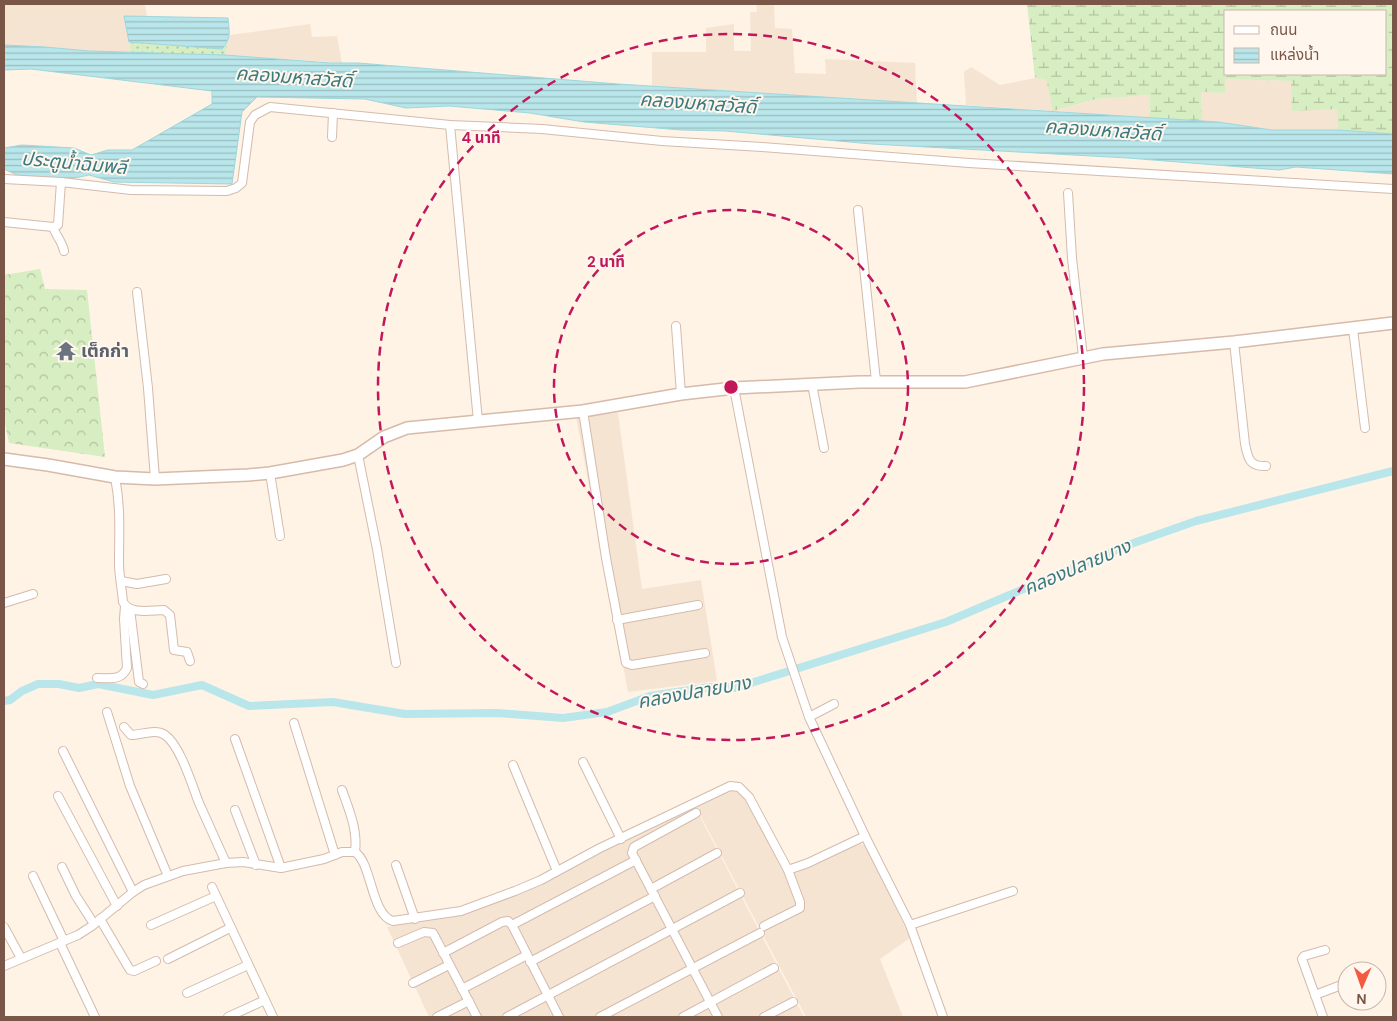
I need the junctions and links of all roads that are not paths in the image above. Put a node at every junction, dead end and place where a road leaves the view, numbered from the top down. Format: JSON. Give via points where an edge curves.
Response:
{"nodes":[{"id":1,"x":334,"y":113,"type":"junction"},
{"id":2,"x":450,"y":125,"type":"junction"},
{"id":3,"x":332,"y":137,"type":"dead end"},
{"id":4,"x":4,"y":179,"type":"edge"},
{"id":5,"x":61,"y":182,"type":"junction"},
{"id":6,"x":1393,"y":189,"type":"edge"},
{"id":7,"x":1068,"y":193,"type":"dead end"},
{"id":8,"x":858,"y":210,"type":"dead end"},
{"id":9,"x":4,"y":222,"type":"edge"},
{"id":10,"x":53,"y":227,"type":"junction"},
{"id":11,"x":64,"y":251,"type":"dead end"},
{"id":12,"x":137,"y":292,"type":"dead end"},
{"id":13,"x":1393,"y":323,"type":"edge"},
{"id":14,"x":676,"y":326,"type":"dead end"},
{"id":15,"x":1353,"y":329,"type":"junction"},
{"id":16,"x":1234,"y":342,"type":"junction"},
{"id":17,"x":1083,"y":357,"type":"junction"},
{"id":18,"x":876,"y":381,"type":"junction"},
{"id":19,"x":812,"y":384,"type":"junction"},
{"id":20,"x":734,"y":388,"type":"junction"},
{"id":21,"x":681,"y":394,"type":"junction"},
{"id":22,"x":583,"y":411,"type":"junction"},
{"id":23,"x":478,"y":420,"type":"junction"},
{"id":24,"x":1365,"y":428,"type":"dead end"},
{"id":25,"x":824,"y":448,"type":"dead end"},
{"id":26,"x":358,"y":455,"type":"junction"},
{"id":27,"x":4,"y":459,"type":"edge"},
{"id":28,"x":1266,"y":466,"type":"dead end"},
{"id":29,"x":270,"y":473,"type":"junction"},
{"id":30,"x":115,"y":477,"type":"junction"},
{"id":31,"x":155,"y":479,"type":"junction"},
{"id":32,"x":280,"y":536,"type":"dead end"},
{"id":33,"x":166,"y":579,"type":"dead end"},
{"id":34,"x":121,"y":581,"type":"junction"},
{"id":35,"x":33,"y":594,"type":"dead end"},
{"id":36,"x":4,"y":603,"type":"edge"},
{"id":37,"x":698,"y":605,"type":"dead end"},
{"id":38,"x":128,"y":607,"type":"junction"},
{"id":39,"x":617,"y":620,"type":"junction"},
{"id":40,"x":705,"y":653,"type":"dead end"},
{"id":41,"x":190,"y":661,"type":"dead end"},
{"id":42,"x":396,"y":663,"type":"dead end"},
{"id":43,"x":97,"y":678,"type":"dead end"},
{"id":44,"x":143,"y":684,"type":"dead end"},
{"id":45,"x":834,"y":704,"type":"dead end"},
{"id":46,"x":106,"y":712,"type":"dead end"},
{"id":47,"x":809,"y":717,"type":"junction"},
{"id":48,"x":294,"y":723,"type":"dead end"},
{"id":49,"x":124,"y":727,"type":"dead end"},
{"id":50,"x":235,"y":739,"type":"dead end"},
{"id":51,"x":63,"y":751,"type":"dead end"},
{"id":52,"x":583,"y":762,"type":"dead end"},
{"id":53,"x":513,"y":765,"type":"dead end"},
{"id":54,"x":342,"y":790,"type":"dead end"},
{"id":55,"x":58,"y":796,"type":"dead end"},
{"id":56,"x":235,"y":810,"type":"dead end"},
{"id":57,"x":696,"y":813,"type":"dead end"},
{"id":58,"x":865,"y":836,"type":"junction"},
{"id":59,"x":621,"y":839,"type":"junction"},
{"id":60,"x":355,"y":852,"type":"junction"},
{"id":61,"x":717,"y":853,"type":"dead end"},
{"id":62,"x":335,"y":855,"type":"junction"},
{"id":63,"x":636,"y":860,"type":"junction"},
{"id":64,"x":226,"y":863,"type":"junction"},
{"id":65,"x":256,"y":865,"type":"junction"},
{"id":66,"x":396,"y":865,"type":"dead end"},
{"id":67,"x":62,"y":867,"type":"dead end"},
{"id":68,"x":281,"y":868,"type":"junction"},
{"id":69,"x":788,"y":870,"type":"junction"},
{"id":70,"x":557,"y":871,"type":"junction"},
{"id":71,"x":33,"y":876,"type":"dead end"},
{"id":72,"x":168,"y":876,"type":"junction"},
{"id":73,"x":212,"y":887,"type":"dead end"},
{"id":74,"x":1013,"y":891,"type":"dead end"},
{"id":75,"x":133,"y":892,"type":"junction"},
{"id":76,"x":653,"y":892,"type":"junction"},
{"id":77,"x":740,"y":893,"type":"dead end"},
{"id":78,"x":216,"y":896,"type":"junction"},
{"id":79,"x":117,"y":906,"type":"junction"},
{"id":80,"x":414,"y":919,"type":"junction"},
{"id":81,"x":97,"y":922,"type":"junction"},
{"id":82,"x":151,"y":924,"type":"dead end"},
{"id":83,"x":512,"y":925,"type":"junction"},
{"id":84,"x":910,"y":925,"type":"junction"},
{"id":85,"x":4,"y":927,"type":"edge"},
{"id":86,"x":230,"y":928,"type":"junction"},
{"id":87,"x":672,"y":929,"type":"junction"},
{"id":88,"x":62,"y":942,"type":"junction"},
{"id":89,"x":398,"y":943,"type":"dead end"},
{"id":90,"x":1325,"y":950,"type":"dead end"},
{"id":91,"x":443,"y":952,"type":"junction"},
{"id":92,"x":21,"y":958,"type":"junction"},
{"id":93,"x":168,"y":959,"type":"dead end"},
{"id":94,"x":528,"y":959,"type":"junction"},
{"id":95,"x":156,"y":962,"type":"dead end"},
{"id":96,"x":248,"y":965,"type":"junction"},
{"id":97,"x":450,"y":965,"type":"junction"},
{"id":98,"x":4,"y":966,"type":"edge"},
{"id":99,"x":774,"y":968,"type":"dead end"},
{"id":100,"x":693,"y":969,"type":"junction"},
{"id":101,"x":413,"y":983,"type":"dead end"},
{"id":102,"x":1337,"y":987,"type":"edge"},
{"id":103,"x":462,"y":989,"type":"junction"},
{"id":104,"x":187,"y":993,"type":"dead end"},
{"id":105,"x":1315,"y":995,"type":"junction"},
{"id":106,"x":548,"y":996,"type":"junction"},
{"id":107,"x":265,"y":1000,"type":"junction"},
{"id":108,"x":469,"y":1002,"type":"junction"},
{"id":109,"x":711,"y":1002,"type":"junction"},
{"id":110,"x":793,"y":1002,"type":"dead end"},
{"id":111,"x":95,"y":1017,"type":"edge"},
{"id":112,"x":228,"y":1017,"type":"edge"},
{"id":113,"x":273,"y":1017,"type":"edge"},
{"id":114,"x":437,"y":1017,"type":"edge"},
{"id":115,"x":477,"y":1017,"type":"edge"},
{"id":116,"x":507,"y":1017,"type":"edge"},
{"id":117,"x":559,"y":1017,"type":"edge"},
{"id":118,"x":600,"y":1017,"type":"edge"},
{"id":119,"x":683,"y":1017,"type":"edge"},
{"id":120,"x":718,"y":1017,"type":"edge"},
{"id":121,"x":764,"y":1017,"type":"edge"},
{"id":122,"x":943,"y":1017,"type":"edge"},
{"id":123,"x":1323,"y":1017,"type":"edge"}],
"edges":[{"from":1,"to":2,"type":"street"},
{"from":1,"to":3,"type":"street"},
{"from":1,"to":5,"type":"street","via":[[270,107],[256,115],[250,122],[242,183],[227,191],[131,190]]},
{"from":2,"to":6,"type":"street","via":[[970,163]]},
{"from":2,"to":23,"type":"street"},
{"from":4,"to":5,"type":"street"},
{"from":5,"to":10,"type":"street","via":[[59,222]]},
{"from":7,"to":17,"type":"street"},
{"from":8,"to":18,"type":"street"},
{"from":9,"to":10,"type":"street"},
{"from":10,"to":11,"type":"street"},
{"from":12,"to":31,"type":"street"},
{"from":13,"to":15,"type":"street"},
{"from":14,"to":21,"type":"street"},
{"from":15,"to":16,"type":"street"},
{"from":15,"to":24,"type":"street"},
{"from":16,"to":17,"type":"street"},
{"from":16,"to":28,"type":"street","via":[[1247,454],[1256,466]]},
{"from":17,"to":18,"type":"street","via":[[965,382]]},
{"from":18,"to":19,"type":"street"},
{"from":19,"to":20,"type":"street"},
{"from":19,"to":25,"type":"street"},
{"from":20,"to":21,"type":"street"},
{"from":20,"to":47,"type":"street","via":[[782,637]]},
{"from":21,"to":22,"type":"street"},
{"from":22,"to":23,"type":"street"},
{"from":22,"to":39,"type":"street"},
{"from":23,"to":26,"type":"street","via":[[407,428],[384,437]]},
{"from":26,"to":29,"type":"street"},
{"from":26,"to":42,"type":"street"},
{"from":27,"to":30,"type":"street"},
{"from":29,"to":31,"type":"street"},
{"from":29,"to":32,"type":"street"},
{"from":30,"to":31,"type":"street"},
{"from":30,"to":34,"type":"street","via":[[119,502]]},
{"from":33,"to":34,"type":"street","via":[[137,584]]},
{"from":34,"to":38,"type":"street","via":[[123,602]]},
{"from":35,"to":36,"type":"street"},
{"from":37,"to":39,"type":"street"},
{"from":38,"to":41,"type":"street","via":[[168,612],[174,650],[187,652]]},
{"from":38,"to":43,"type":"street","via":[[124,619],[125,673],[117,678]]},
{"from":38,"to":44,"type":"street","via":[[139,682]]},
{"from":39,"to":40,"type":"street","via":[[628,665]]},
{"from":45,"to":47,"type":"street"},
{"from":46,"to":72,"type":"street","via":[[130,786]]},
{"from":47,"to":58,"type":"street"},
{"from":48,"to":62,"type":"street"},
{"from":49,"to":64,"type":"street","via":[[131,735],[159,732],[168,738],[187,770]]},
{"from":50,"to":68,"type":"street"},
{"from":51,"to":75,"type":"street"},
{"from":52,"to":59,"type":"street"},
{"from":53,"to":70,"type":"street"},
{"from":54,"to":60,"type":"street","via":[[354,828]]},
{"from":55,"to":79,"type":"street"},
{"from":56,"to":65,"type":"street"},
{"from":57,"to":63,"type":"street","via":[[634,847],[632,853]]},
{"from":58,"to":69,"type":"street"},
{"from":58,"to":84,"type":"street"},
{"from":59,"to":69,"type":"street","via":[[734,786],[749,797]]},
{"from":59,"to":70,"type":"street"},
{"from":60,"to":62,"type":"street"},
{"from":60,"to":80,"type":"street","via":[[362,859],[381,912],[387,919]]},
{"from":61,"to":76,"type":"street"},
{"from":62,"to":68,"type":"street"},
{"from":63,"to":76,"type":"street"},
{"from":63,"to":83,"type":"street"},
{"from":64,"to":65,"type":"street"},
{"from":64,"to":72,"type":"street"},
{"from":65,"to":68,"type":"street"},
{"from":66,"to":80,"type":"street"},
{"from":67,"to":81,"type":"street","via":[[76,896]]},
{"from":69,"to":100,"type":"street","via":[[800,908]]},
{"from":70,"to":80,"type":"street","via":[[486,902]]},
{"from":71,"to":88,"type":"street"},
{"from":72,"to":75,"type":"street"},
{"from":73,"to":78,"type":"street"},
{"from":74,"to":84,"type":"street"},
{"from":75,"to":79,"type":"street"},
{"from":76,"to":87,"type":"street"},
{"from":76,"to":94,"type":"street"},
{"from":77,"to":87,"type":"street"},
{"from":78,"to":82,"type":"street"},
{"from":78,"to":86,"type":"street"},
{"from":79,"to":81,"type":"street"},
{"from":81,"to":88,"type":"street"},
{"from":81,"to":95,"type":"street","via":[[130,970]]},
{"from":83,"to":91,"type":"street","via":[[502,922]]},
{"from":83,"to":94,"type":"street"},
{"from":84,"to":122,"type":"street"},
{"from":85,"to":92,"type":"street"},
{"from":86,"to":93,"type":"street"},
{"from":86,"to":96,"type":"street"},
{"from":87,"to":100,"type":"street"},
{"from":87,"to":106,"type":"street"},
{"from":88,"to":92,"type":"street"},
{"from":88,"to":111,"type":"street"},
{"from":89,"to":91,"type":"street","via":[[429,931]]},
{"from":90,"to":105,"type":"street","via":[[1302,959]]},
{"from":91,"to":97,"type":"street"},
{"from":92,"to":98,"type":"street"},
{"from":94,"to":103,"type":"street"},
{"from":94,"to":106,"type":"street"},
{"from":96,"to":104,"type":"street"},
{"from":96,"to":107,"type":"street"},
{"from":97,"to":101,"type":"street"},
{"from":97,"to":103,"type":"street"},
{"from":99,"to":109,"type":"street"},
{"from":100,"to":109,"type":"street"},
{"from":100,"to":118,"type":"street"},
{"from":102,"to":105,"type":"street"},
{"from":103,"to":108,"type":"street"},
{"from":105,"to":123,"type":"street"},
{"from":106,"to":116,"type":"street"},
{"from":106,"to":117,"type":"street"},
{"from":107,"to":112,"type":"street"},
{"from":107,"to":113,"type":"street"},
{"from":108,"to":114,"type":"street"},
{"from":108,"to":115,"type":"street"},
{"from":109,"to":119,"type":"street"},
{"from":109,"to":120,"type":"street"},
{"from":110,"to":121,"type":"street"}]}
